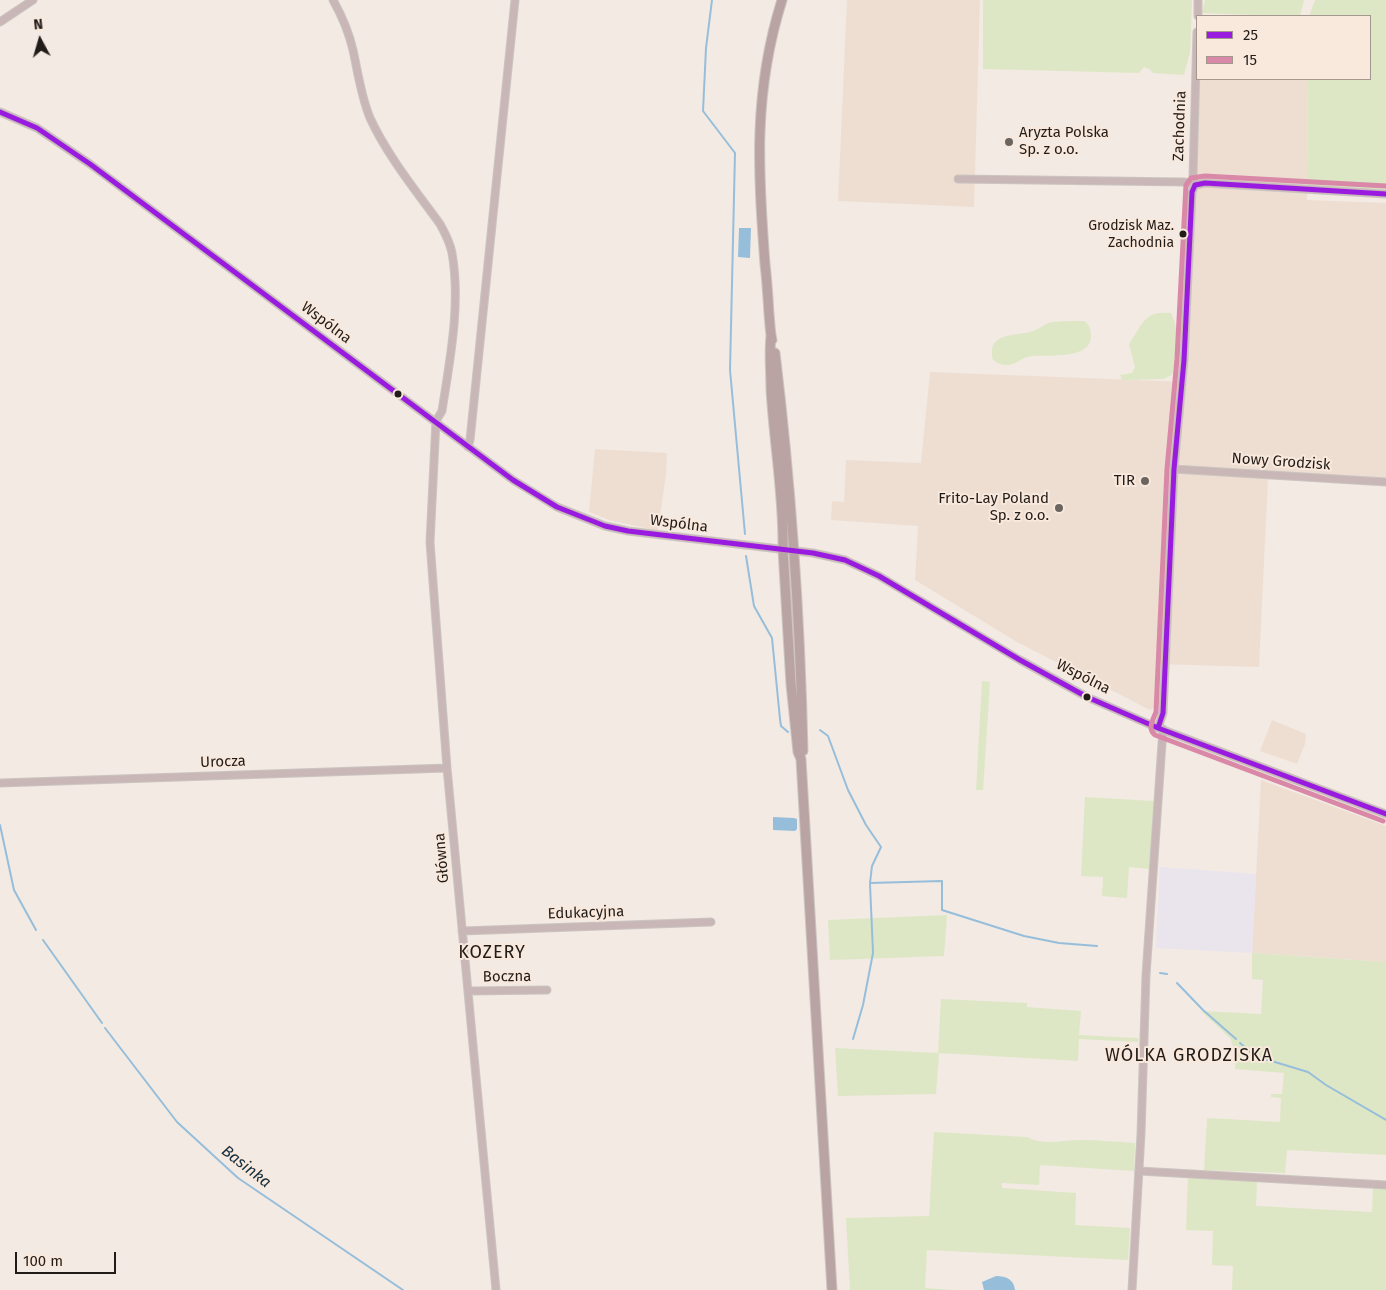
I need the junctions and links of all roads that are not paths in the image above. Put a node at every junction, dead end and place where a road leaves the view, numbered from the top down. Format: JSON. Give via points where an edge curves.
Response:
{"nodes":[{"id":1,"x":33,"y":0,"type":"edge"},
{"id":2,"x":333,"y":0,"type":"edge"},
{"id":3,"x":515,"y":0,"type":"edge"},
{"id":4,"x":782,"y":0,"type":"edge"},
{"id":5,"x":1198,"y":0,"type":"edge"},
{"id":6,"x":1198,"y":15,"type":"edge"},
{"id":7,"x":0,"y":22,"type":"edge"},
{"id":8,"x":1196,"y":68,"type":"edge"},
{"id":9,"x":0,"y":112,"type":"edge"},
{"id":10,"x":958,"y":179,"type":"dead end"},
{"id":11,"x":1195,"y":185,"type":"junction"},
{"id":12,"x":1386,"y":194,"type":"edge"},
{"id":13,"x":771,"y":336,"type":"junction"},
{"id":14,"x":436,"y":423,"type":"junction"},
{"id":15,"x":468,"y":447,"type":"junction"},
{"id":16,"x":1174,"y":469,"type":"junction"},
{"id":17,"x":1386,"y":482,"type":"edge"},
{"id":18,"x":783,"y":550,"type":"junction"},
{"id":19,"x":793,"y":551,"type":"junction"},
{"id":20,"x":1160,"y":729,"type":"junction"},
{"id":21,"x":801,"y":759,"type":"junction"},
{"id":22,"x":447,"y":768,"type":"junction"},
{"id":23,"x":0,"y":783,"type":"edge"},
{"id":24,"x":1386,"y":814,"type":"edge"},
{"id":25,"x":711,"y":922,"type":"dead end"},
{"id":26,"x":462,"y":931,"type":"junction"},
{"id":27,"x":547,"y":990,"type":"dead end"},
{"id":28,"x":468,"y":991,"type":"junction"},
{"id":29,"x":1139,"y":1172,"type":"junction"},
{"id":30,"x":1386,"y":1185,"type":"edge"},
{"id":31,"x":496,"y":1290,"type":"edge"},
{"id":32,"x":832,"y":1290,"type":"edge"},
{"id":33,"x":1132,"y":1290,"type":"edge"}],
"edges":[{"from":1,"to":7,"type":"street"},
{"from":2,"to":14,"type":"street","name":"Główna","via":[[343,18],[370,117],[384,144],[440,224],[452,252],[456,290],[454,325],[442,411]]},
{"from":3,"to":15,"type":"street"},
{"from":4,"to":13,"type":"main road","via":[[766,64],[759,140]]},
{"from":5,"to":6,"type":"street"},
{"from":8,"to":11,"type":"street","name":"Zachodnia"},
{"from":9,"to":14,"type":"street","name":"Wspólna","via":[[36,128],[90,164]]},
{"from":10,"to":11,"type":"street","via":[[1185,182]]},
{"from":11,"to":12,"type":"street"},
{"from":11,"to":16,"type":"street","name":"Zachodnia"},
{"from":13,"to":18,"type":"main road","via":[[772,414],[784,530]]},
{"from":13,"to":19,"type":"main road","via":[[783,418]]},
{"from":14,"to":15,"type":"street","name":"Wspólna"},
{"from":14,"to":22,"type":"street","name":"Główna","via":[[430,542]]},
{"from":15,"to":18,"type":"street","name":"Wspólna","via":[[534,494],[605,526],[650,535]]},
{"from":16,"to":17,"type":"street","name":"Nowy Grodzisk"},
{"from":16,"to":20,"type":"street","name":"Zachodnia"},
{"from":18,"to":19,"type":"street","name":"Wspólna"},
{"from":18,"to":21,"type":"main road","via":[[791,684]]},
{"from":19,"to":20,"type":"street","name":"Wspólna","via":[[835,557],[857,565],[1087,697]]},
{"from":19,"to":21,"type":"main road","via":[[802,684],[804,752]]},
{"from":20,"to":24,"type":"street","name":"Wspólna"},
{"from":20,"to":29,"type":"street","name":"Zachodnia"},
{"from":21,"to":32,"type":"main road"},
{"from":22,"to":23,"type":"street","name":"Urocza"},
{"from":22,"to":26,"type":"street","name":"Główna"},
{"from":25,"to":26,"type":"street","name":"Edukacyjna"},
{"from":26,"to":28,"type":"street","name":"Główna"},
{"from":27,"to":28,"type":"street","name":"Boczna"},
{"from":28,"to":31,"type":"street","name":"Główna"},
{"from":29,"to":30,"type":"street"},
{"from":29,"to":33,"type":"street","name":"Zachodnia"}]}
